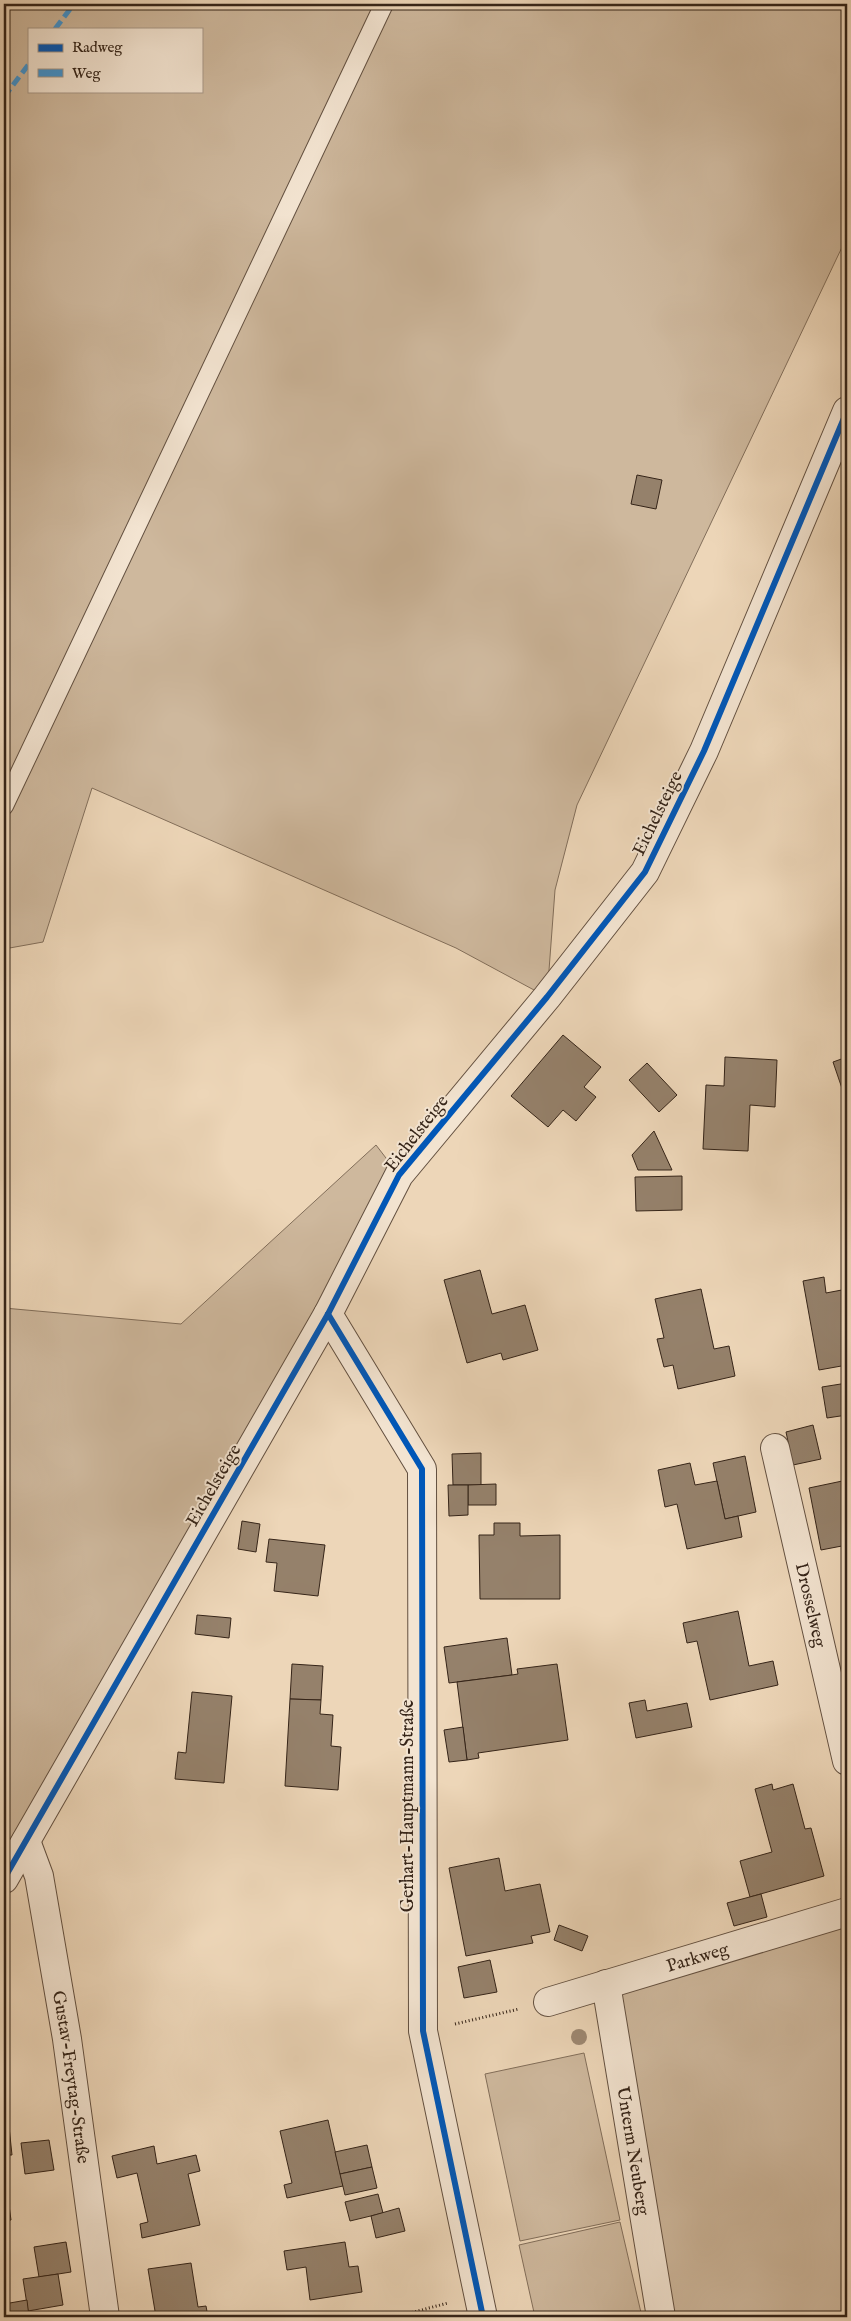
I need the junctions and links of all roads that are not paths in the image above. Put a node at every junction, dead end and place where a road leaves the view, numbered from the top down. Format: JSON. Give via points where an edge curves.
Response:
{"nodes":[{"id":1,"x":384,"y":4,"type":"edge"},
{"id":2,"x":847,"y":410,"type":"edge"},
{"id":3,"x":4,"y":806,"type":"edge"},
{"id":4,"x":328,"y":1314,"type":"junction"},
{"id":5,"x":775,"y":1448,"type":"dead end"},
{"id":6,"x":847,"y":1761,"type":"edge"},
{"id":7,"x":26,"y":1841,"type":"junction"},
{"id":8,"x":4,"y":1879,"type":"edge"},
{"id":9,"x":847,"y":1912,"type":"edge"},
{"id":10,"x":606,"y":1984,"type":"junction"},
{"id":11,"x":548,"y":2002,"type":"road end"},
{"id":12,"x":480,"y":2306,"type":"edge"},
{"id":13,"x":105,"y":2317,"type":"edge"},
{"id":14,"x":662,"y":2317,"type":"edge"}],
"edges":[{"from":1,"to":3,"type":"lane"},
{"from":2,"to":4,"type":"street","name":"Eichelsteige","via":[[704,751],[645,872],[547,997],[399,1175]]},
{"from":4,"to":7,"type":"street","name":"Eichelsteige"},
{"from":4,"to":12,"type":"street","name":"Gerhart-Hauptmann-Straße","via":[[422,1469],[423,2031]]},
{"from":5,"to":6,"type":"street","name":"Drosselweg"},
{"from":7,"to":8,"type":"street","name":"Eichelsteige"},
{"from":7,"to":13,"type":"street","name":"Gustav-Freytag-Straße","via":[[43,1895],[67,2040]]},
{"from":9,"to":10,"type":"street","name":"Parkweg"},
{"from":10,"to":11,"type":"street","name":"Parkweg"},
{"from":10,"to":14,"type":"street","name":"Unterm Neuberg"}]}
